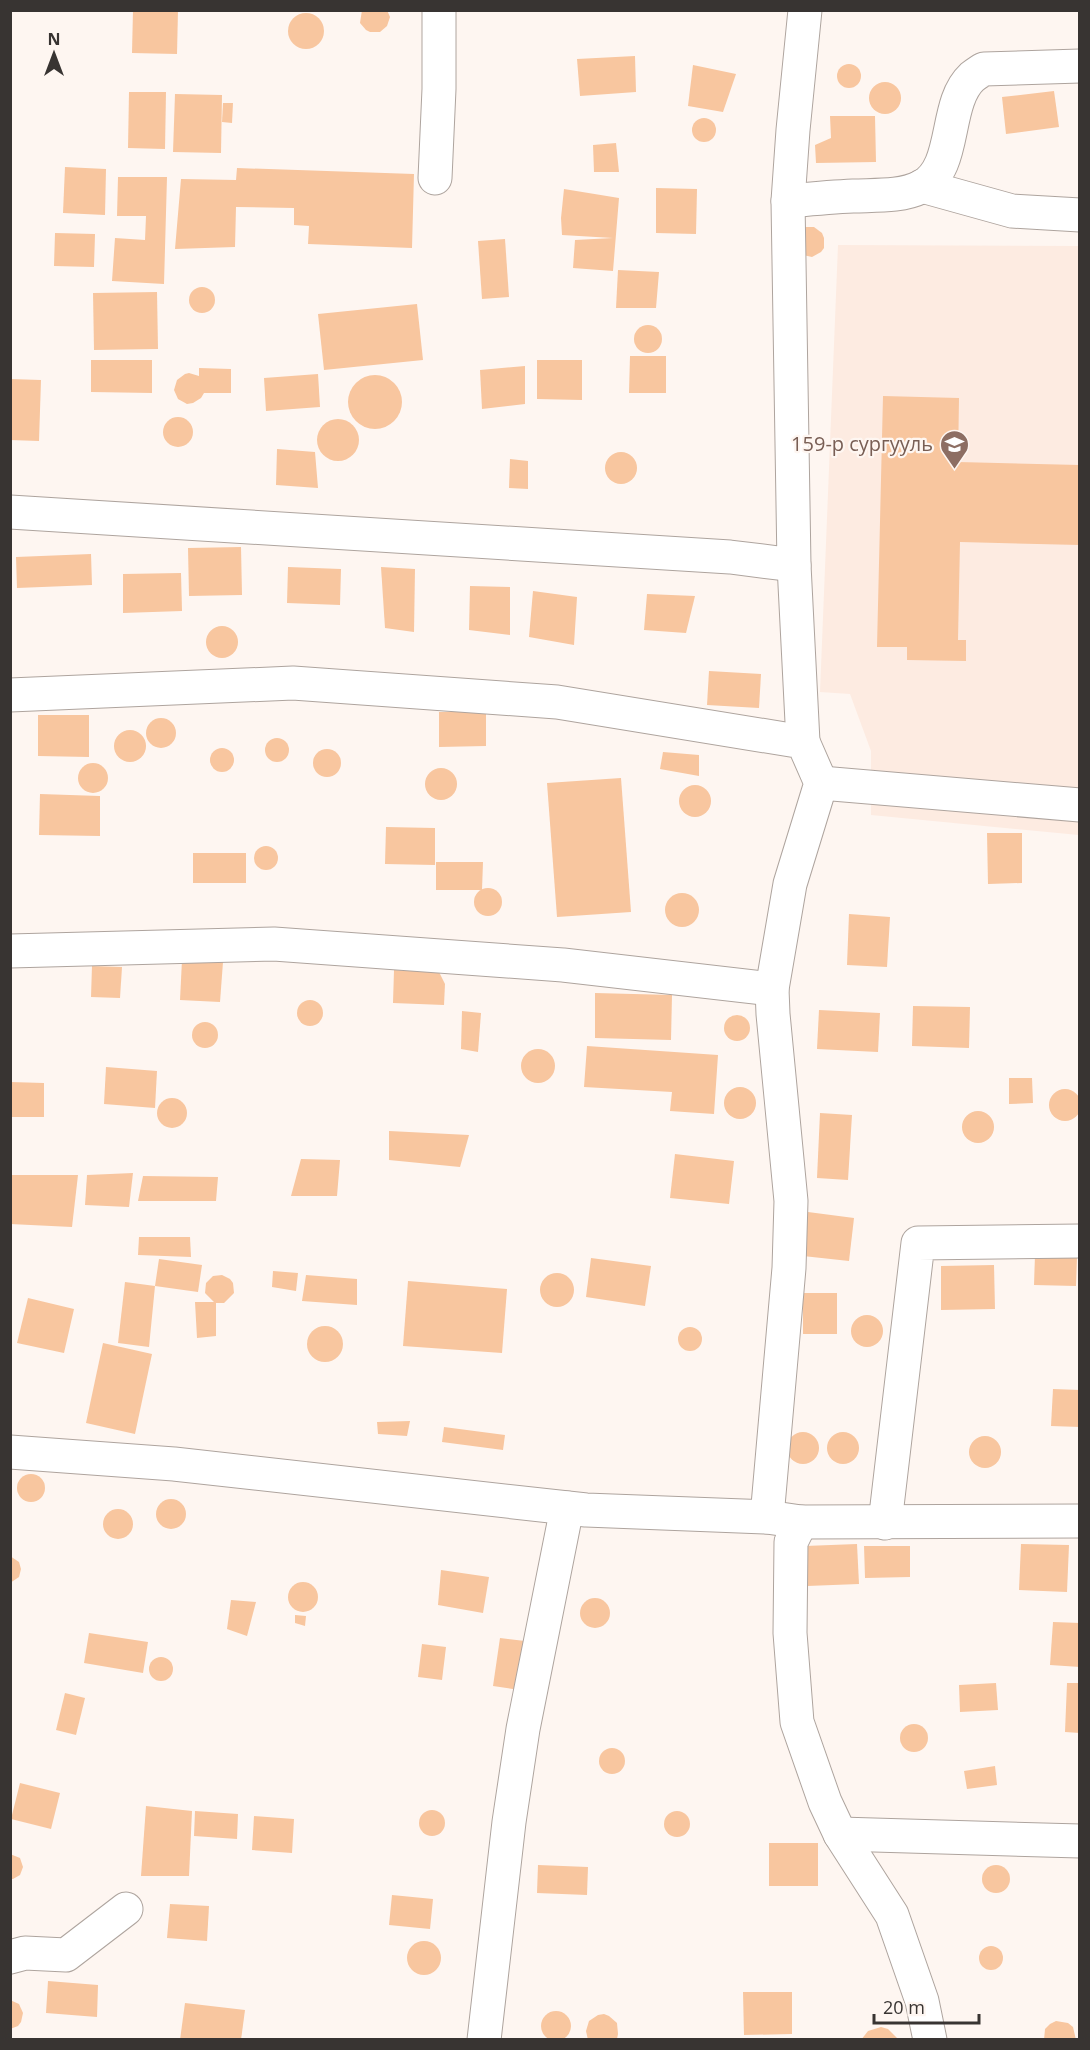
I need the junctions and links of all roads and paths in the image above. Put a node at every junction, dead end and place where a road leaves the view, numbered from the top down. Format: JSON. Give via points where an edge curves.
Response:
{"nodes":[{"id":1,"x":439,"y":10,"type":"edge"},
{"id":2,"x":805,"y":10,"type":"edge"},
{"id":3,"x":1080,"y":66,"type":"edge"},
{"id":4,"x":435,"y":178,"type":"dead end"},
{"id":5,"x":922,"y":186,"type":"junction"},
{"id":6,"x":788,"y":201,"type":"junction"},
{"id":7,"x":1080,"y":215,"type":"edge"},
{"id":8,"x":10,"y":512,"type":"edge"},
{"id":9,"x":794,"y":565,"type":"junction"},
{"id":10,"x":10,"y":695,"type":"edge"},
{"id":11,"x":803,"y":742,"type":"junction"},
{"id":12,"x":820,"y":783,"type":"junction"},
{"id":13,"x":1080,"y":806,"type":"edge"},
{"id":14,"x":10,"y":951,"type":"edge"},
{"id":15,"x":772,"y":989,"type":"junction"},
{"id":16,"x":1080,"y":1241,"type":"edge"},
{"id":17,"x":10,"y":1452,"type":"edge"},
{"id":18,"x":567,"y":1508,"type":"junction"},
{"id":19,"x":767,"y":1517,"type":"junction"},
{"id":20,"x":1080,"y":1521,"type":"edge"},
{"id":21,"x":801,"y":1522,"type":"junction"},
{"id":22,"x":885,"y":1523,"type":"junction"},
{"id":23,"x":840,"y":1834,"type":"junction"},
{"id":24,"x":1080,"y":1841,"type":"edge"},
{"id":25,"x":126,"y":1909,"type":"dead end"},
{"id":26,"x":10,"y":1957,"type":"edge"},
{"id":27,"x":484,"y":2040,"type":"edge"},
{"id":28,"x":930,"y":2040,"type":"edge"}],
"edges":[{"from":1,"to":4,"type":"street"},
{"from":2,"to":6,"type":"street"},
{"from":3,"to":5,"type":"street","via":[[984,69],[972,77],[961,95],[943,161]]},
{"from":5,"to":6,"type":"street","via":[[890,194]]},
{"from":5,"to":7,"type":"street","via":[[1012,211]]},
{"from":6,"to":9,"type":"street"},
{"from":8,"to":9,"type":"street"},
{"from":9,"to":11,"type":"street"},
{"from":10,"to":11,"type":"street","via":[[293,683],[557,702]]},
{"from":11,"to":12,"type":"street"},
{"from":12,"to":13,"type":"street"},
{"from":12,"to":15,"type":"street","via":[[790,884]]},
{"from":14,"to":15,"type":"street","via":[[274,944],[563,965]]},
{"from":15,"to":19,"type":"street","via":[[791,1201],[789,1268]]},
{"from":16,"to":22,"type":"street","via":[[918,1243]]},
{"from":17,"to":18,"type":"street","via":[[174,1464]]},
{"from":18,"to":19,"type":"street"},
{"from":18,"to":27,"type":"street","via":[[524,1723]]},
{"from":19,"to":21,"type":"street"},
{"from":20,"to":22,"type":"street"},
{"from":21,"to":22,"type":"street"},
{"from":21,"to":23,"type":"street","via":[[791,1542],[790,1633],[798,1722]]},
{"from":23,"to":24,"type":"street"},
{"from":23,"to":28,"type":"street","via":[[892,1915],[922,2001]]},
{"from":25,"to":26,"type":"street","via":[[66,1955],[25,1953]]}]}
